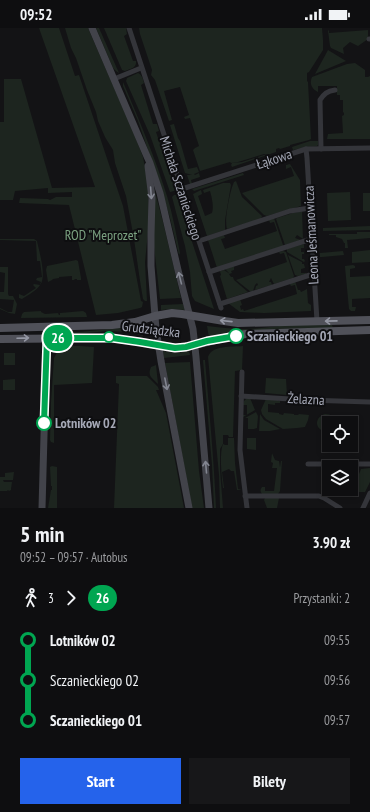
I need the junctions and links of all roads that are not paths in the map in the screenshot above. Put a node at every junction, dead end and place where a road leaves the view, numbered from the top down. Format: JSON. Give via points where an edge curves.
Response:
{"nodes":[{"id":1,"x":92,"y":28,"type":"edge"},
{"id":2,"x":129,"y":28,"type":"edge"},
{"id":3,"x":141,"y":68,"type":"junction"},
{"id":4,"x":114,"y":79,"type":"junction"},
{"id":5,"x":335,"y":90,"type":"dead end"},
{"id":6,"x":370,"y":148,"type":"edge"},
{"id":7,"x":306,"y":149,"type":"junction"},
{"id":8,"x":321,"y":149,"type":"junction"},
{"id":9,"x":146,"y":154,"type":"junction"},
{"id":10,"x":182,"y":189,"type":"junction"},
{"id":11,"x":310,"y":208,"type":"junction"},
{"id":12,"x":312,"y":239,"type":"junction"},
{"id":13,"x":199,"y":241,"type":"junction"},
{"id":14,"x":209,"y":272,"type":"junction"},
{"id":15,"x":313,"y":274,"type":"junction"},
{"id":16,"x":155,"y":316,"type":"junction"},
{"id":17,"x":190,"y":316,"type":"junction"},
{"id":18,"x":370,"y":320,"type":"edge"},
{"id":19,"x":317,"y":321,"type":"junction"},
{"id":20,"x":47,"y":327,"type":"junction"},
{"id":21,"x":0,"y":328,"type":"edge"},
{"id":22,"x":370,"y":330,"type":"edge"},
{"id":23,"x":47,"y":338,"type":"junction"},
{"id":24,"x":0,"y":339,"type":"edge"},
{"id":25,"x":195,"y":345,"type":"junction"},
{"id":26,"x":158,"y":346,"type":"junction"},
{"id":27,"x":242,"y":372,"type":"dead end"},
{"id":28,"x":241,"y":396,"type":"junction"},
{"id":29,"x":370,"y":402,"type":"edge"},
{"id":30,"x":308,"y":464,"type":"dead end"},
{"id":31,"x":370,"y":464,"type":"edge"},
{"id":32,"x":370,"y":493,"type":"edge"},
{"id":33,"x":246,"y":496,"type":"junction"},
{"id":34,"x":42,"y":508,"type":"edge"},
{"id":35,"x":189,"y":508,"type":"edge"},
{"id":36,"x":209,"y":508,"type":"edge"},
{"id":37,"x":247,"y":508,"type":"edge"},
{"id":38,"x":340,"y":508,"type":"edge"},
{"id":39,"x":363,"y":508,"type":"edge"}],
"edges":[{"from":1,"to":4,"type":"main road"},
{"from":2,"to":3,"type":"street","name":"Michała Sczanieckiego"},
{"from":3,"to":4,"type":"street"},
{"from":3,"to":10,"type":"street","name":"Michała Sczanieckiego"},
{"from":4,"to":9,"type":"main road"},
{"from":5,"to":8,"type":"street","via":[[327,92],[320,100]]},
{"from":6,"to":8,"type":"street","name":"Łąkowa"},
{"from":7,"to":8,"type":"street","name":"Łąkowa"},
{"from":7,"to":10,"type":"street","name":"Łąkowa"},
{"from":7,"to":11,"type":"street","name":"Leona Jeśmanowicza"},
{"from":9,"to":16,"type":"main road","one_way":true,"via":[[152,198],[151,266]]},
{"from":17,"to":9,"type":"main road","one_way":true,"via":[[160,193]]},
{"from":10,"to":13,"type":"street","name":"Michała Sczanieckiego"},
{"from":11,"to":12,"type":"street","name":"Leona Jeśmanowicza"},
{"from":11,"to":13,"type":"street","via":[[290,211]]},
{"from":12,"to":14,"type":"street"},
{"from":12,"to":15,"type":"street","name":"Leona Jeśmanowicza"},
{"from":13,"to":14,"type":"street","name":"Michała Sczanieckiego"},
{"from":14,"to":15,"type":"street","name":"Michała Sczanieckiego","via":[[220,306]]},
{"from":15,"to":19,"type":"street","name":"Leona Jeśmanowicza"},
{"from":16,"to":17,"type":"main road","name":"Grudziądzka"},
{"from":16,"to":20,"type":"main road","name":"Grudziądzka","via":[[112,325]]},
{"from":16,"to":26,"type":"main road"},
{"from":19,"to":17,"type":"main road","name":"Grudziądzka","one_way":true,"via":[[238,323]]},
{"from":17,"to":25,"type":"main road"},
{"from":18,"to":19,"type":"main road","name":"Grudziądzka","one_way":true},
{"from":20,"to":21,"type":"main road","name":"Grudziądzka"},
{"from":20,"to":23,"type":"main road"},
{"from":22,"to":25,"type":"main road","name":"Grudziądzka","via":[[250,334]]},
{"from":24,"to":23,"type":"main road","name":"Grudziądzka","one_way":true},
{"from":23,"to":26,"type":"main road","name":"Grudziądzka","via":[[112,338]]},
{"from":23,"to":34,"type":"main road"},
{"from":25,"to":26,"type":"main road","name":"Grudziądzka","via":[[175,348]]},
{"from":36,"to":25,"type":"main road","one_way":true},
{"from":26,"to":35,"type":"main road","one_way":true},
{"from":27,"to":28,"type":"street"},
{"from":28,"to":29,"type":"street","name":"Żelazna"},
{"from":28,"to":33,"type":"street","via":[[240,450]]},
{"from":30,"to":31,"type":"street"},
{"from":32,"to":39,"type":"street"},
{"from":33,"to":37,"type":"street"},
{"from":33,"to":38,"type":"street","via":[[319,496]]}]}
